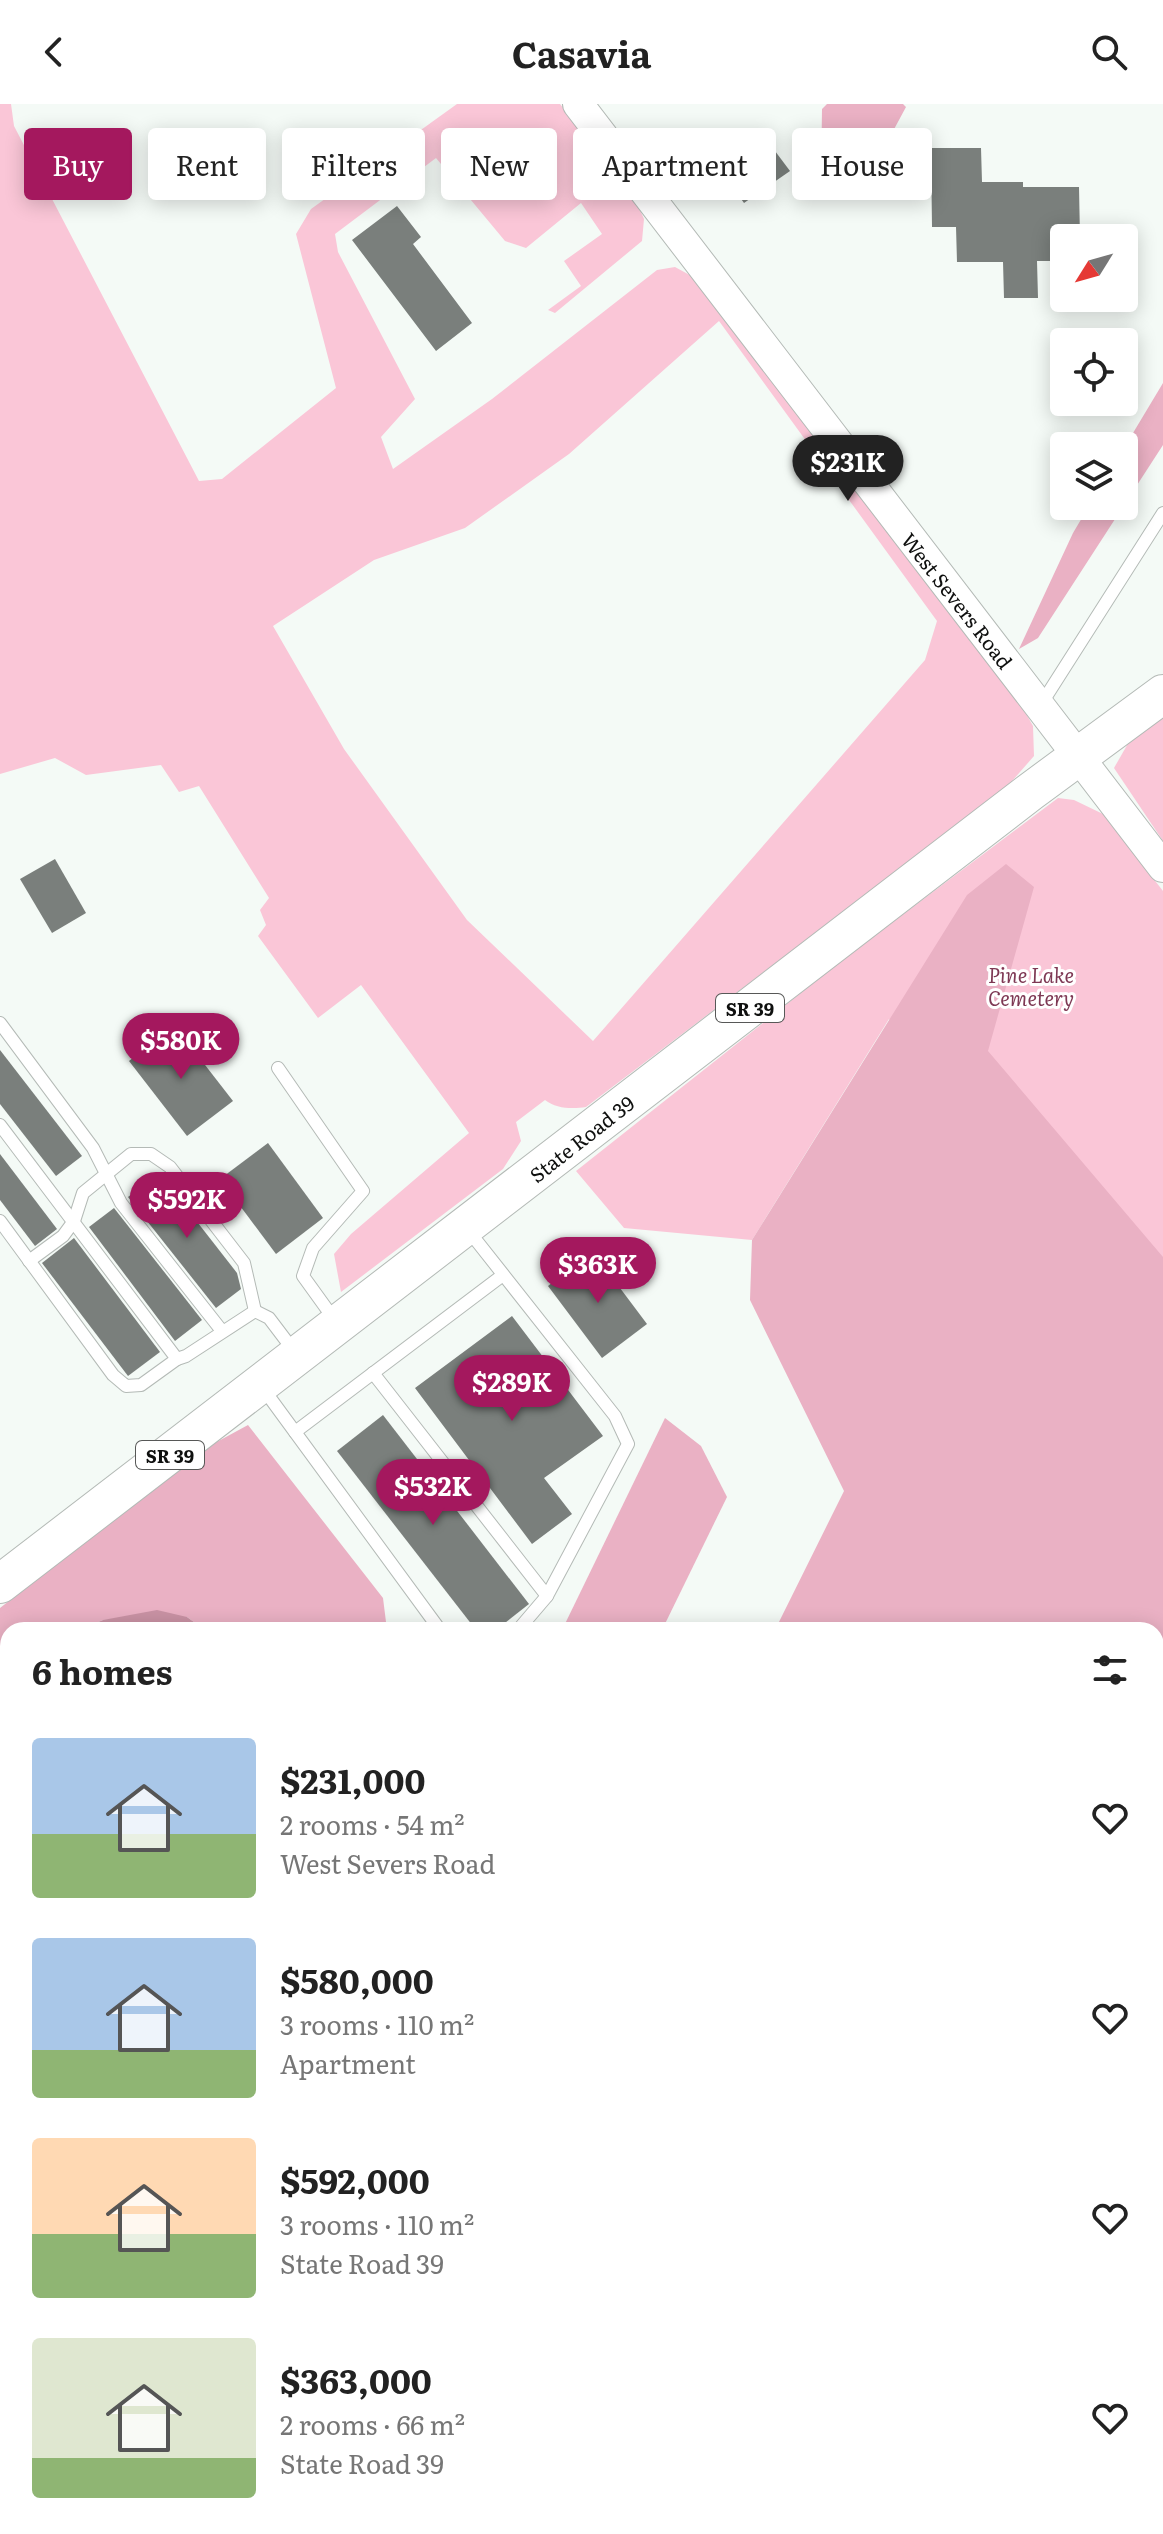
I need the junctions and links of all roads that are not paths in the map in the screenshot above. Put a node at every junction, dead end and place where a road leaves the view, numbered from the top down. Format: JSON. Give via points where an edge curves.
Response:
{"nodes":[{"id":1,"x":578,"y":104,"type":"edge"},
{"id":2,"x":1163,"y":513,"type":"edge"},
{"id":3,"x":1163,"y":694,"type":"edge"},
{"id":4,"x":1040,"y":706,"type":"junction"},
{"id":5,"x":1077,"y":758,"type":"junction"},
{"id":6,"x":1163,"y":867,"type":"edge"},
{"id":7,"x":0,"y":1023,"type":"edge"},
{"id":8,"x":278,"y":1068,"type":"dead end"},
{"id":9,"x":0,"y":1125,"type":"edge"},
{"id":10,"x":105,"y":1176,"type":"junction"},
{"id":11,"x":0,"y":1221,"type":"edge"},
{"id":12,"x":74,"y":1221,"type":"junction"},
{"id":13,"x":466,"y":1227,"type":"junction"},
{"id":14,"x":29,"y":1261,"type":"junction"},
{"id":15,"x":503,"y":1275,"type":"junction"},
{"id":16,"x":255,"y":1311,"type":"junction"},
{"id":17,"x":339,"y":1325,"type":"junction"},
{"id":18,"x":222,"y":1331,"type":"junction"},
{"id":19,"x":298,"y":1357,"type":"junction"},
{"id":20,"x":177,"y":1359,"type":"junction"},
{"id":21,"x":373,"y":1373,"type":"junction"},
{"id":22,"x":261,"y":1385,"type":"junction"},
{"id":23,"x":295,"y":1432,"type":"junction"},
{"id":24,"x":0,"y":1584,"type":"edge"},
{"id":25,"x":547,"y":1596,"type":"junction"},
{"id":26,"x":434,"y":1622,"type":"edge"},
{"id":27,"x":525,"y":1622,"type":"edge"}],
"edges":[{"from":1,"to":4,"type":"street","name":"West Severs Road"},
{"from":2,"to":4,"type":"lane"},
{"from":3,"to":5,"type":"main road","name":"State Road 39","number":"SR 39"},
{"from":4,"to":5,"type":"street","name":"West Severs Road"},
{"from":5,"to":6,"type":"street","name":"West Severs Road"},
{"from":5,"to":13,"type":"main road","name":"State Road 39","number":"SR 39"},
{"from":7,"to":10,"type":"lane","via":[[93,1148]]},
{"from":8,"to":17,"type":"lane","via":[[363,1191],[313,1248],[303,1276]]},
{"from":9,"to":12,"type":"lane"},
{"from":10,"to":12,"type":"lane","via":[[83,1193]]},
{"from":10,"to":16,"type":"lane","via":[[131,1154],[151,1154],[170,1167],[244,1263]]},
{"from":10,"to":18,"type":"lane"},
{"from":11,"to":14,"type":"lane"},
{"from":12,"to":14,"type":"lane"},
{"from":12,"to":20,"type":"lane"},
{"from":13,"to":15,"type":"lane"},
{"from":13,"to":17,"type":"main road","name":"State Road 39","number":"SR 39"},
{"from":14,"to":20,"type":"lane","via":[[126,1386],[141,1385]]},
{"from":15,"to":21,"type":"lane"},
{"from":15,"to":25,"type":"lane","via":[[615,1416],[628,1444]]},
{"from":16,"to":18,"type":"lane"},
{"from":16,"to":19,"type":"lane","via":[[269,1318]]},
{"from":17,"to":19,"type":"main road","name":"State Road 39","number":"SR 39"},
{"from":18,"to":20,"type":"lane"},
{"from":19,"to":22,"type":"main road","name":"State Road 39","number":"SR 39"},
{"from":21,"to":23,"type":"lane"},
{"from":21,"to":25,"type":"lane"},
{"from":22,"to":23,"type":"lane"},
{"from":22,"to":24,"type":"main road","name":"State Road 39","number":"SR 39"},
{"from":23,"to":26,"type":"lane"},
{"from":25,"to":27,"type":"lane"}]}
